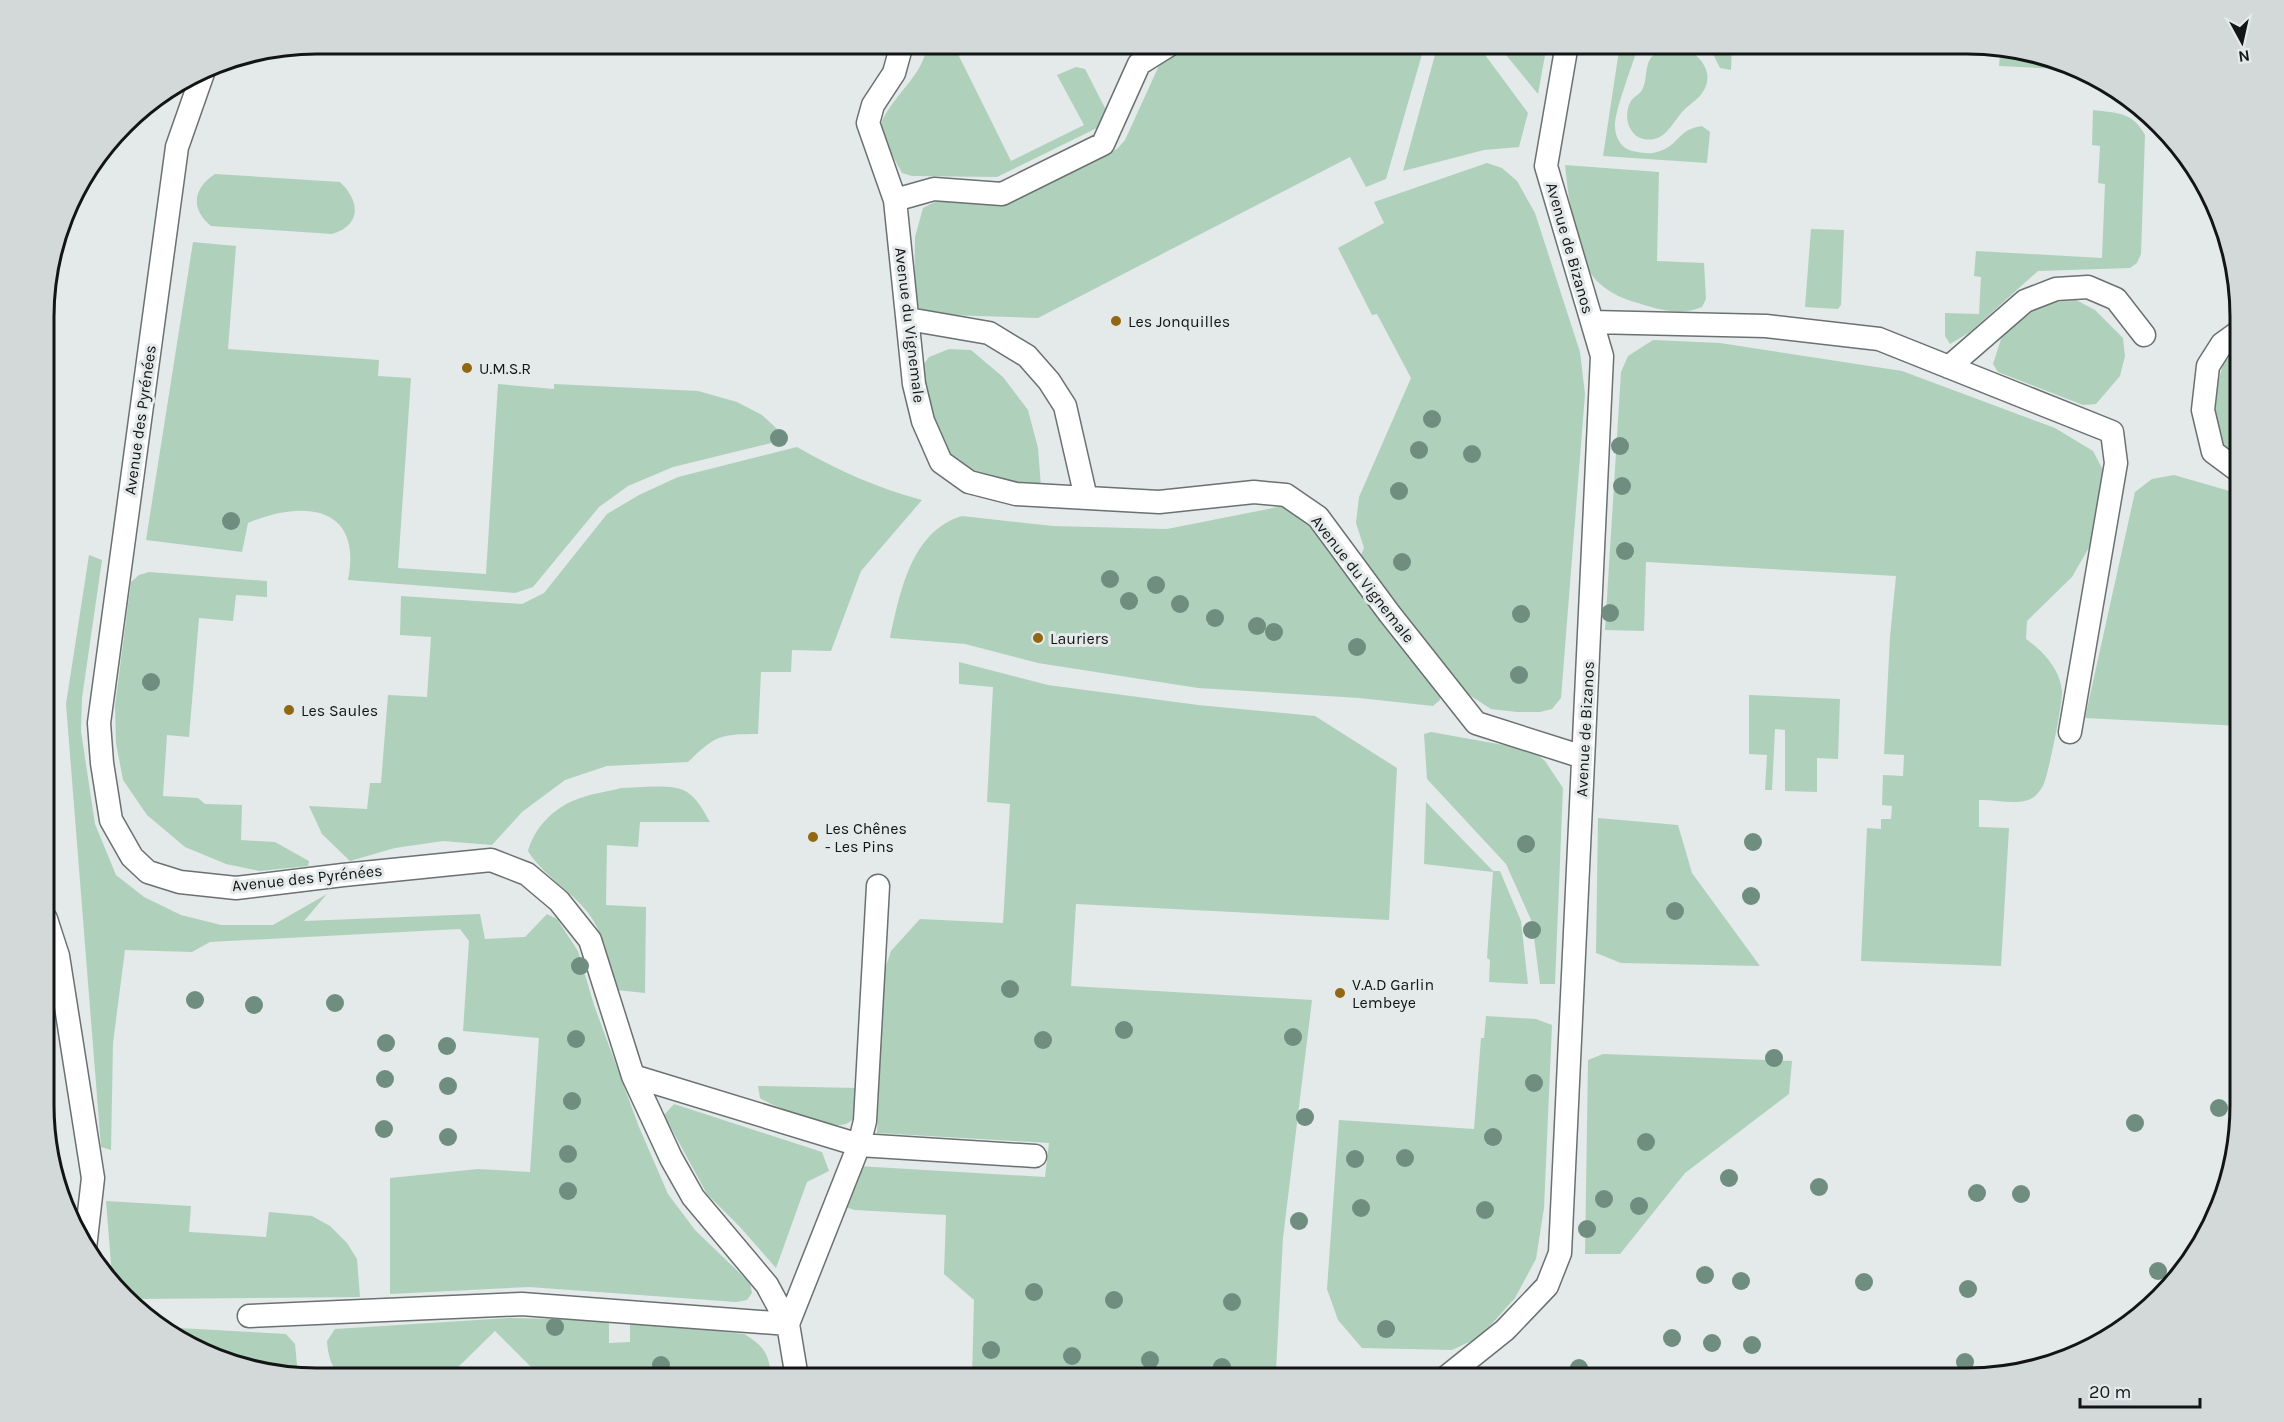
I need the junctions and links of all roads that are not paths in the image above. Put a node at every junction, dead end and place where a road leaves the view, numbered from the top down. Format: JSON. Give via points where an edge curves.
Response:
{"nodes":[{"id":1,"x":899,"y":54,"type":"edge"},
{"id":2,"x":1155,"y":54,"type":"edge"},
{"id":3,"x":1565,"y":54,"type":"edge"},
{"id":4,"x":200,"y":82,"type":"edge"},
{"id":5,"x":895,"y":200,"type":"junction"},
{"id":6,"x":908,"y":320,"type":"junction"},
{"id":7,"x":1592,"y":322,"type":"junction"},
{"id":8,"x":2144,"y":334,"type":"dead end"},
{"id":9,"x":2230,"y":339,"type":"edge"},
{"id":10,"x":1949,"y":367,"type":"junction"},
{"id":11,"x":2230,"y":465,"type":"edge"},
{"id":12,"x":1086,"y":498,"type":"junction"},
{"id":13,"x":2070,"y":732,"type":"dead end"},
{"id":14,"x":1583,"y":757,"type":"junction"},
{"id":15,"x":878,"y":886,"type":"dead end"},
{"id":16,"x":54,"y":944,"type":"edge"},
{"id":17,"x":633,"y":1076,"type":"junction"},
{"id":18,"x":859,"y":1146,"type":"junction"},
{"id":19,"x":1035,"y":1156,"type":"dead end"},
{"id":20,"x":87,"y":1234,"type":"edge"},
{"id":21,"x":249,"y":1316,"type":"dead end"},
{"id":22,"x":788,"y":1324,"type":"junction"},
{"id":23,"x":795,"y":1368,"type":"edge"},
{"id":24,"x":1457,"y":1368,"type":"edge"}],
"edges":[{"from":1,"to":5,"type":"lane","name":"Avenue du Vignemale","via":[[894,73],[873,105],[868,123]]},
{"from":2,"to":5,"type":"lane","via":[[1139,64],[1103,144],[1002,194],[934,189]]},
{"from":3,"to":7,"type":"lane","name":"Avenue de Bizanos","via":[[1546,166]]},
{"from":4,"to":17,"type":"lane","name":"Avenue des Pyrénées","via":[[177,147],[99,723],[111,820],[132,857],[148,872],[180,882],[236,888],[491,860],[527,874],[559,901],[590,940]]},
{"from":5,"to":6,"type":"lane","name":"Avenue du Vignemale"},
{"from":6,"to":12,"type":"lane","via":[[989,333],[1027,356],[1065,406]]},
{"from":6,"to":12,"type":"lane","name":"Avenue du Vignemale","via":[[914,384],[923,421],[941,462],[969,482],[1016,494]]},
{"from":7,"to":10,"type":"lane","via":[[1766,327],[1879,339]]},
{"from":7,"to":14,"type":"lane","name":"Avenue de Bizanos","via":[[1602,356]]},
{"from":8,"to":10,"type":"lane","via":[[2116,299],[2088,287],[2056,289],[2025,301]]},
{"from":9,"to":11,"type":"lane","via":[[2208,366],[2203,410],[2213,452]]},
{"from":10,"to":13,"type":"lane","via":[[2112,432],[2116,463]]},
{"from":12,"to":14,"type":"lane","name":"Avenue du Vignemale","via":[[1160,502],[1254,492],[1286,495],[1318,516],[1476,723]]},
{"from":14,"to":24,"type":"lane","name":"Avenue de Bizanos","via":[[1560,1253],[1547,1286],[1504,1330]]},
{"from":15,"to":18,"type":"lane","via":[[865,1121]]},
{"from":16,"to":20,"type":"lane","via":[[93,1178]]},
{"from":17,"to":18,"type":"lane"},
{"from":17,"to":22,"type":"lane","name":"Avenue des Pyrénées","via":[[693,1197],[767,1285]]},
{"from":18,"to":19,"type":"lane"},
{"from":18,"to":22,"type":"lane"},
{"from":21,"to":22,"type":"lane","via":[[522,1304]]},
{"from":22,"to":23,"type":"lane","name":"Avenue des Pyrénées"}]}
